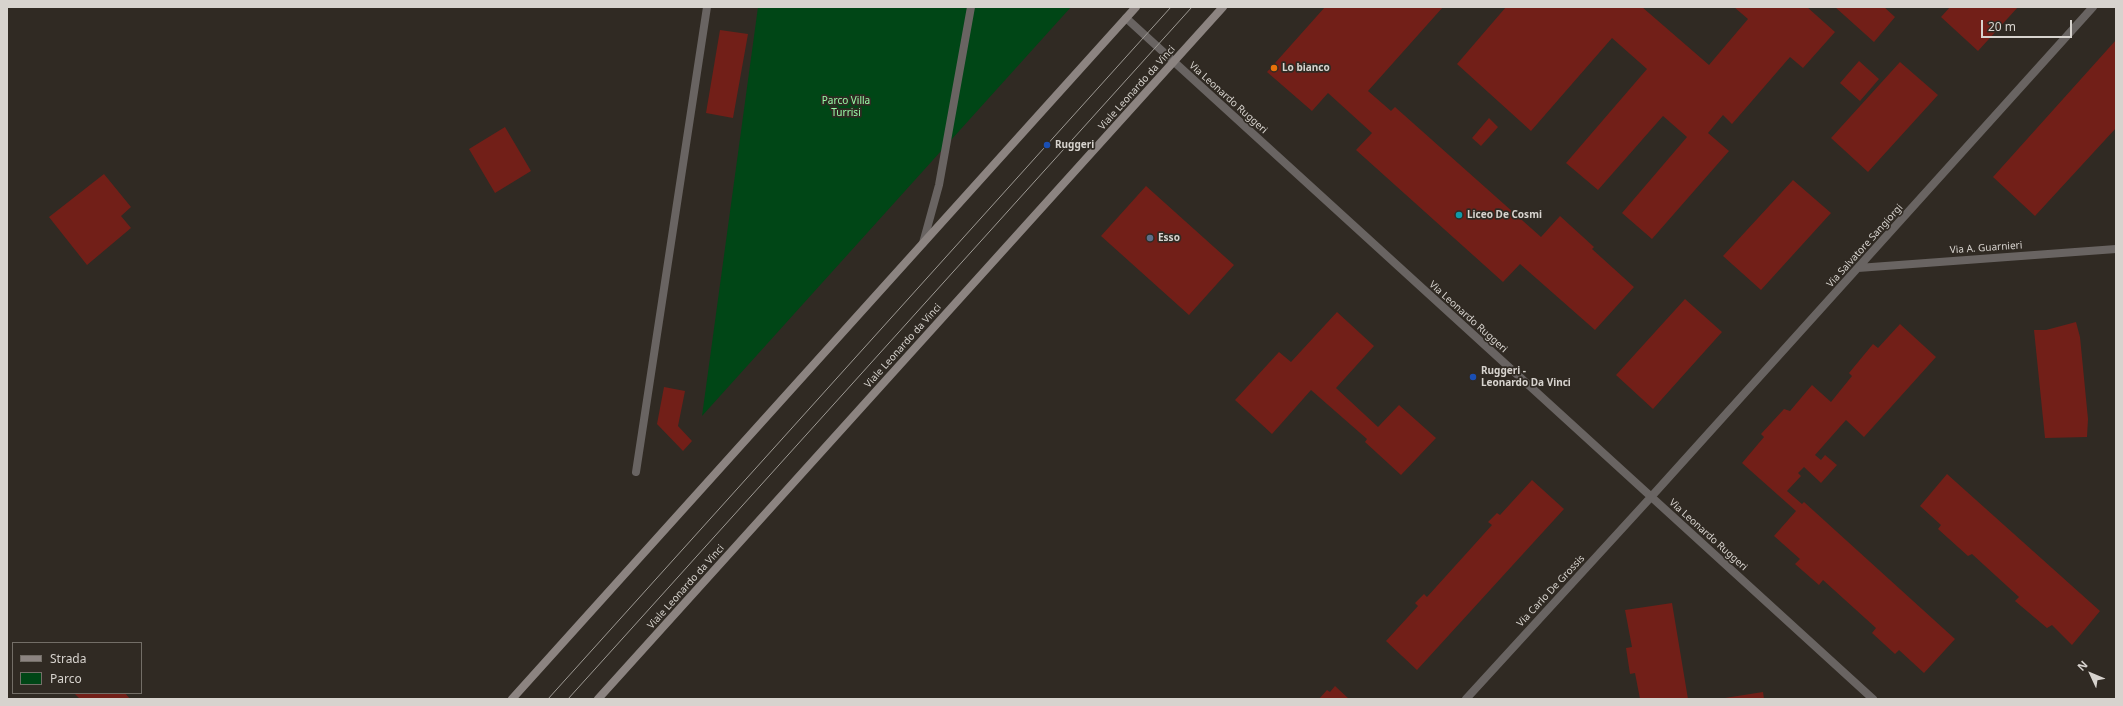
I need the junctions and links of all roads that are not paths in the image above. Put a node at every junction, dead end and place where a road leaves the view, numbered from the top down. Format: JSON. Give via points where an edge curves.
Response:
{"nodes":[{"id":1,"x":707,"y":7,"type":"edge"},
{"id":2,"x":971,"y":7,"type":"edge"},
{"id":3,"x":1136,"y":7,"type":"edge"},
{"id":4,"x":1223,"y":7,"type":"edge"},
{"id":5,"x":2093,"y":7,"type":"edge"},
{"id":6,"x":1126,"y":18,"type":"junction"},
{"id":7,"x":1174,"y":62,"type":"junction"},
{"id":8,"x":923,"y":243,"type":"junction"},
{"id":9,"x":2116,"y":249,"type":"edge"},
{"id":10,"x":1858,"y":268,"type":"junction"},
{"id":11,"x":636,"y":472,"type":"dead end"},
{"id":12,"x":1651,"y":497,"type":"junction"},
{"id":13,"x":512,"y":699,"type":"edge"},
{"id":14,"x":598,"y":699,"type":"edge"},
{"id":15,"x":1466,"y":699,"type":"edge"},
{"id":16,"x":1873,"y":699,"type":"edge"}],
"edges":[{"from":1,"to":11,"type":"street"},
{"from":2,"to":8,"type":"street","via":[[939,185]]},
{"from":3,"to":6,"type":"street"},
{"from":4,"to":7,"type":"street","name":"Viale Leonardo da Vinci"},
{"from":5,"to":10,"type":"street","name":"Via Salvatore Sangiorgi"},
{"from":6,"to":7,"type":"street","name":"Via Leonardo Ruggeri"},
{"from":6,"to":8,"type":"street"},
{"from":7,"to":12,"type":"street","name":"Via Leonardo Ruggeri"},
{"from":7,"to":14,"type":"street","name":"Viale Leonardo da Vinci"},
{"from":8,"to":13,"type":"street"},
{"from":9,"to":10,"type":"street","name":"Via A. Guarnieri"},
{"from":10,"to":12,"type":"street","name":"Via Salvatore Sangiorgi"},
{"from":12,"to":15,"type":"street","name":"Via Carlo De Grossis"},
{"from":12,"to":16,"type":"street","name":"Via Leonardo Ruggeri"}]}
